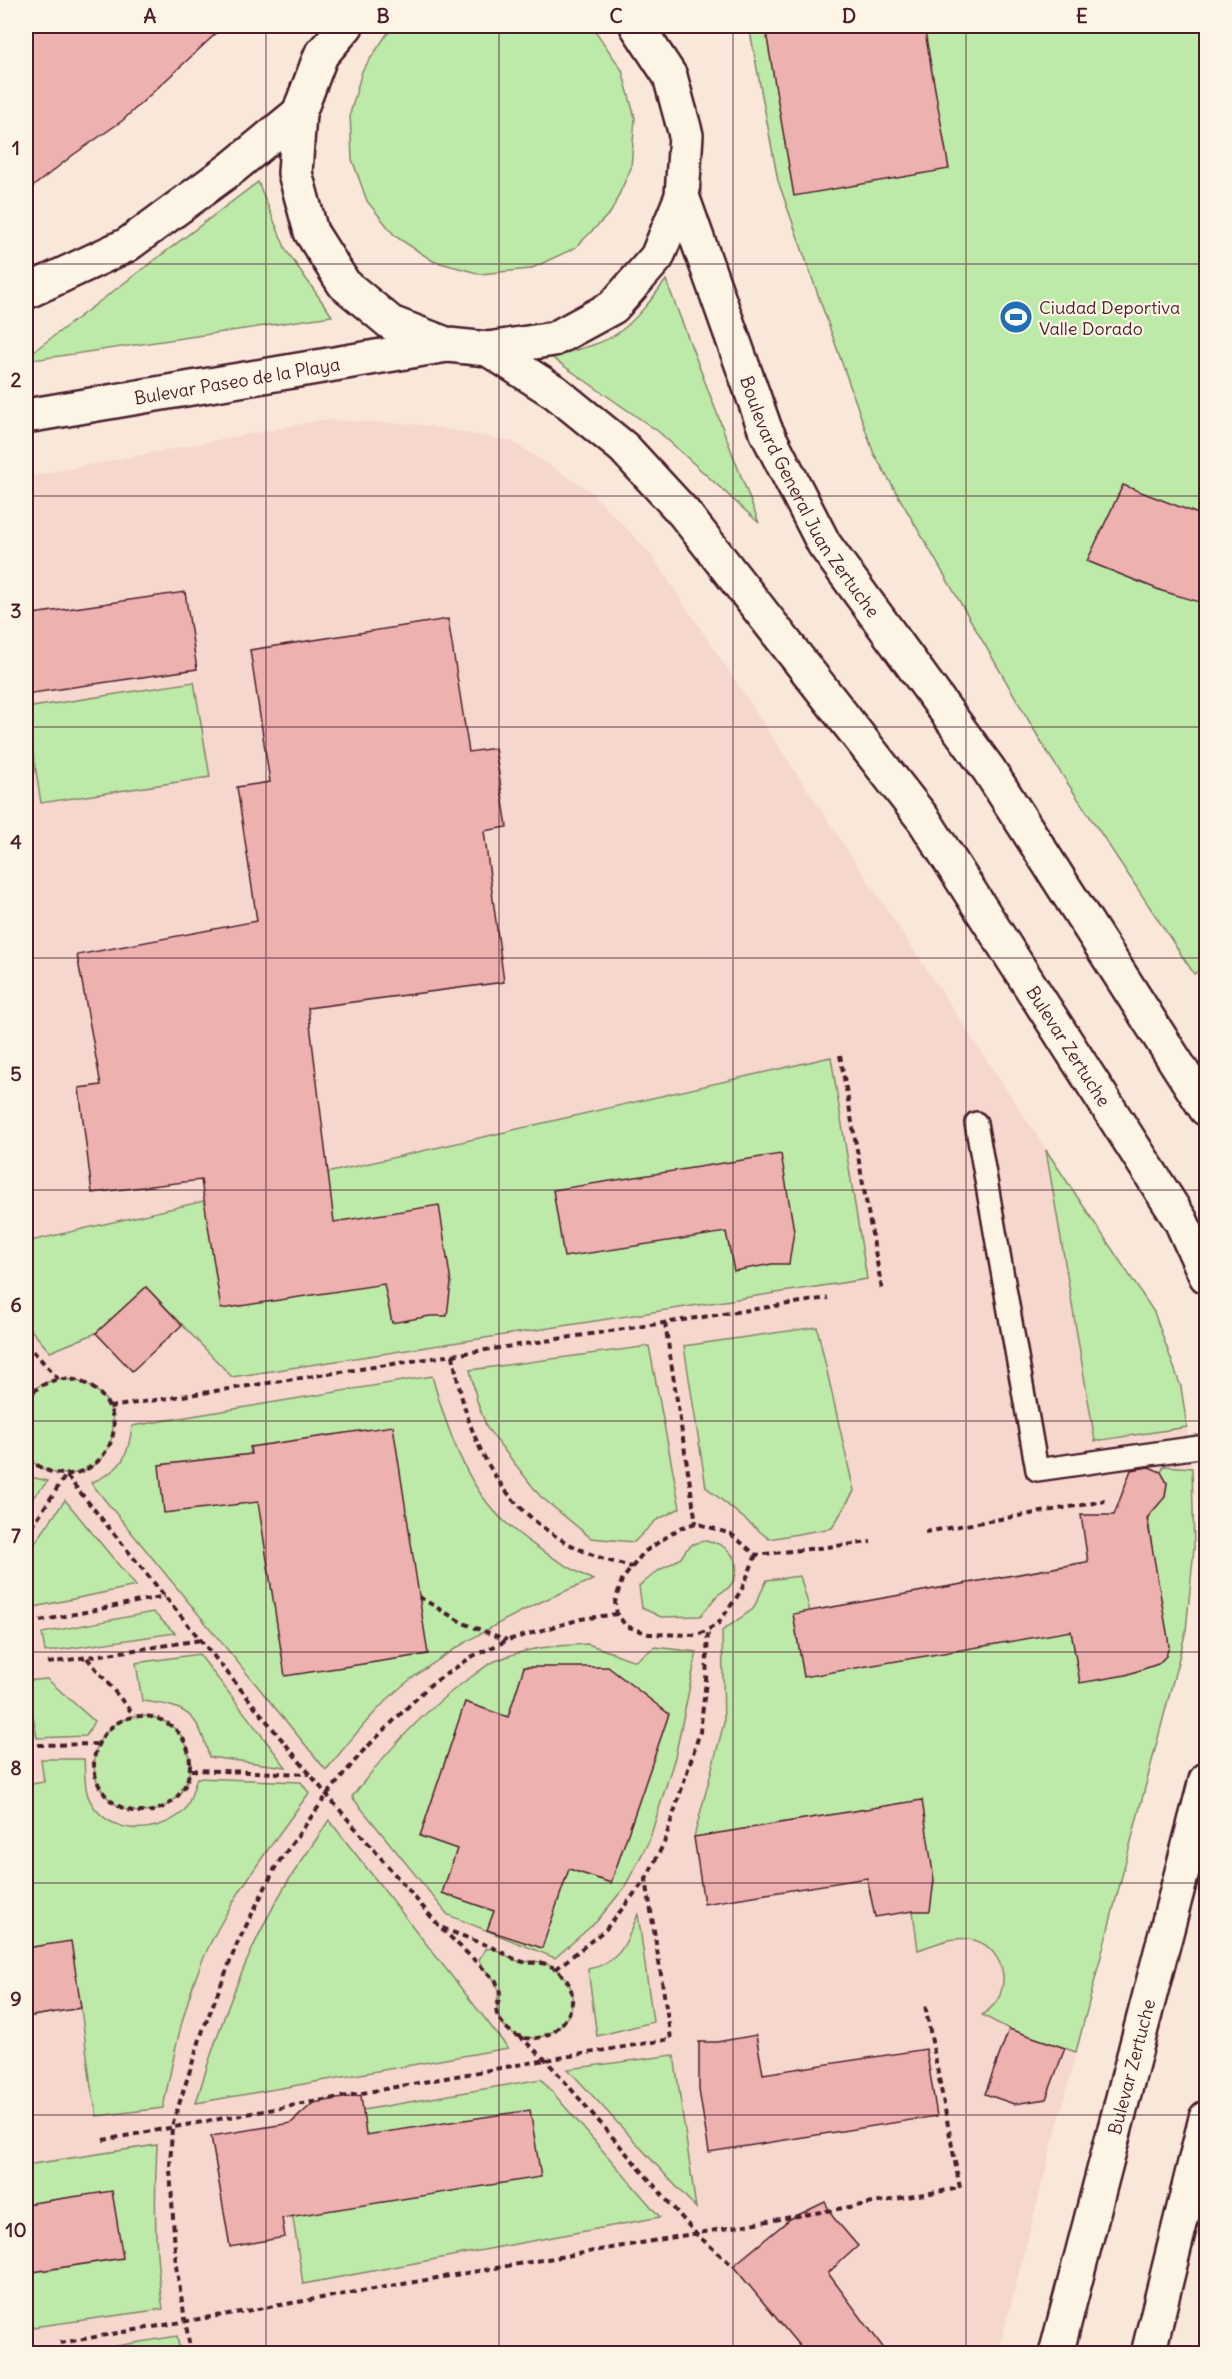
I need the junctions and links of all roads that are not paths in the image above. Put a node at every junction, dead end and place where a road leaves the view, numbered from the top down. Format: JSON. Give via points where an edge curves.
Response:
{"nodes":[{"id":1,"x":346,"y":26,"type":"edge"},
{"id":2,"x":637,"y":26,"type":"edge"},
{"id":3,"x":299,"y":113,"type":"junction"},
{"id":4,"x":682,"y":196,"type":"junction"},
{"id":5,"x":26,"y":292,"type":"edge"},
{"id":6,"x":448,"y":345,"type":"junction"},
{"id":7,"x":488,"y":350,"type":"junction"},
{"id":8,"x":26,"y":416,"type":"edge"},
{"id":9,"x":1206,"y":1108,"type":"edge"},
{"id":10,"x":976,"y":1123,"type":"dead end"},
{"id":11,"x":1206,"y":1276,"type":"edge"},
{"id":12,"x":1206,"y":1446,"type":"edge"},
{"id":13,"x":1206,"y":1780,"type":"edge"},
{"id":14,"x":1206,"y":2118,"type":"edge"},
{"id":15,"x":1056,"y":2354,"type":"edge"},
{"id":16,"x":1148,"y":2354,"type":"edge"}],
"edges":[{"from":1,"to":3,"type":"main road","via":[[321,55]]},
{"from":2,"to":4,"type":"main road","via":[[670,76],[686,135]]},
{"from":3,"to":5,"type":"main road","via":[[127,245]]},
{"from":3,"to":6,"type":"main road","via":[[295,173],[311,232],[322,250],[344,284],[391,323]]},
{"from":4,"to":7,"type":"main road","via":[[657,257],[613,307],[554,339]]},
{"from":4,"to":9,"type":"main road","name":"Boulevard General Juan Zertuche","via":[[765,429],[824,544],[989,770]]},
{"from":6,"to":7,"type":"main road"},
{"from":6,"to":8,"type":"main road","name":"Bulevar Paseo de la Playa"},
{"from":7,"to":11,"type":"main road","name":"Bulevar Zertuche","via":[[555,392],[632,456],[684,513],[924,820],[1181,1221]]},
{"from":10,"to":12,"type":"lane","via":[[1037,1470]]},
{"from":13,"to":15,"type":"main road","name":"Bulevar Zertuche"},
{"from":14,"to":16,"type":"main road"}]}
